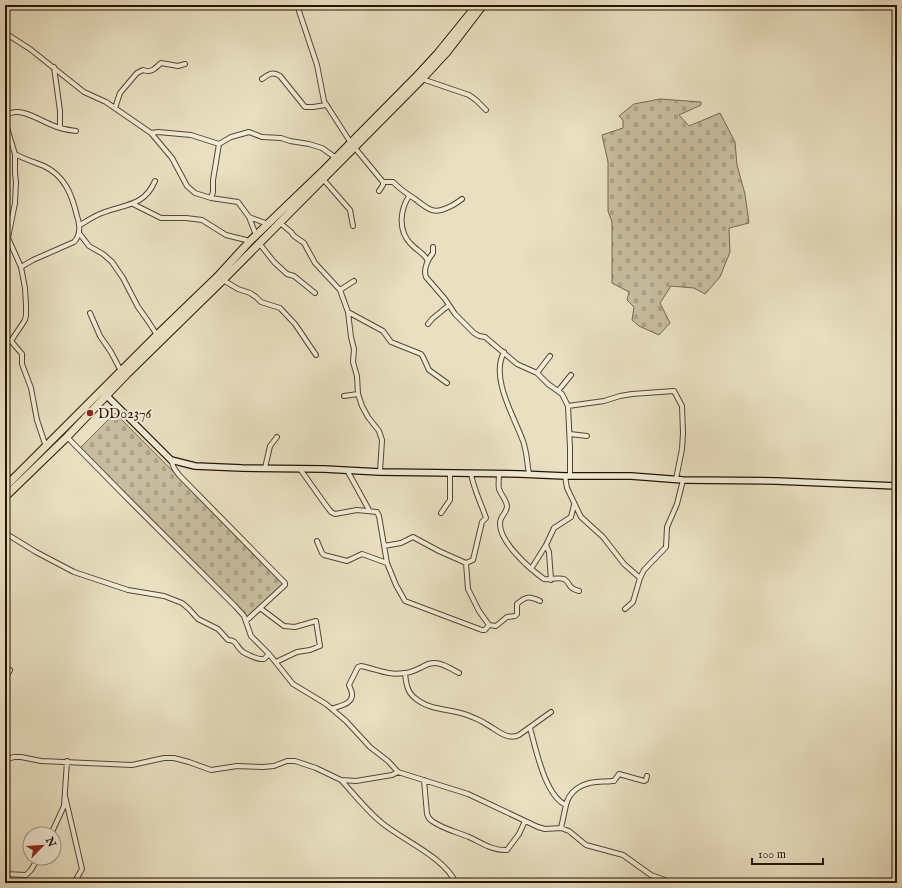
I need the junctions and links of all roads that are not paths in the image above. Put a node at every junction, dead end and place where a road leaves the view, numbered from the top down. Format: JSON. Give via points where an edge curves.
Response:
{"nodes":[{"id":1,"x":297,"y":5,"type":"edge"},
{"id":2,"x":477,"y":5,"type":"edge"},
{"id":3,"x":483,"y":5,"type":"edge"},
{"id":4,"x":5,"y":33,"type":"edge"},
{"id":5,"x":186,"y":64,"type":"dead end"},
{"id":6,"x":54,"y":67,"type":"junction"},
{"id":7,"x":262,"y":79,"type":"dead end"},
{"id":8,"x":422,"y":79,"type":"junction"},
{"id":9,"x":326,"y":104,"type":"junction"},
{"id":10,"x":115,"y":108,"type":"junction"},
{"id":11,"x":486,"y":110,"type":"dead end"},
{"id":12,"x":5,"y":116,"type":"edge"},
{"id":13,"x":5,"y":121,"type":"edge"},
{"id":14,"x":60,"y":128,"type":"junction"},
{"id":15,"x":76,"y":132,"type":"dead end"},
{"id":16,"x":151,"y":133,"type":"junction"},
{"id":17,"x":219,"y":144,"type":"junction"},
{"id":18,"x":353,"y":145,"type":"junction"},
{"id":19,"x":15,"y":154,"type":"junction"},
{"id":20,"x":336,"y":158,"type":"junction"},
{"id":21,"x":323,"y":179,"type":"junction"},
{"id":22,"x":155,"y":181,"type":"dead end"},
{"id":23,"x":383,"y":182,"type":"junction"},
{"id":24,"x":379,"y":190,"type":"dead end"},
{"id":25,"x":409,"y":196,"type":"junction"},
{"id":26,"x":210,"y":198,"type":"junction"},
{"id":27,"x":462,"y":199,"type":"dead end"},
{"id":28,"x":133,"y":204,"type":"junction"},
{"id":29,"x":249,"y":217,"type":"junction"},
{"id":30,"x":279,"y":222,"type":"junction"},
{"id":31,"x":268,"y":224,"type":"junction"},
{"id":32,"x":80,"y":225,"type":"junction"},
{"id":33,"x":353,"y":226,"type":"dead end"},
{"id":34,"x":79,"y":233,"type":"junction"},
{"id":35,"x":256,"y":235,"type":"junction"},
{"id":36,"x":250,"y":241,"type":"junction"},
{"id":37,"x":259,"y":243,"type":"junction"},
{"id":38,"x":433,"y":247,"type":"dead end"},
{"id":39,"x":428,"y":261,"type":"junction"},
{"id":40,"x":21,"y":267,"type":"junction"},
{"id":41,"x":223,"y":280,"type":"junction"},
{"id":42,"x":354,"y":281,"type":"dead end"},
{"id":43,"x":340,"y":290,"type":"junction"},
{"id":44,"x":315,"y":293,"type":"dead end"},
{"id":45,"x":449,"y":305,"type":"junction"},
{"id":46,"x":348,"y":312,"type":"junction"},
{"id":47,"x":90,"y":313,"type":"dead end"},
{"id":48,"x":428,"y":324,"type":"dead end"},
{"id":49,"x":157,"y":335,"type":"junction"},
{"id":50,"x":504,"y":352,"type":"junction"},
{"id":51,"x":316,"y":355,"type":"dead end"},
{"id":52,"x":550,"y":356,"type":"dead end"},
{"id":53,"x":121,"y":371,"type":"junction"},
{"id":54,"x":537,"y":373,"type":"junction"},
{"id":55,"x":571,"y":375,"type":"dead end"},
{"id":56,"x":897,"y":379,"type":"edge"},
{"id":57,"x":447,"y":383,"type":"dead end"},
{"id":58,"x":558,"y":391,"type":"junction"},
{"id":59,"x":104,"y":393,"type":"junction"},
{"id":60,"x":358,"y":394,"type":"junction"},
{"id":61,"x":344,"y":396,"type":"dead end"},
{"id":62,"x":897,"y":400,"type":"edge"},
{"id":63,"x":568,"y":406,"type":"junction"},
{"id":64,"x":570,"y":434,"type":"junction"},
{"id":65,"x":277,"y":436,"type":"dead end"},
{"id":66,"x":587,"y":436,"type":"dead end"},
{"id":67,"x":68,"y":437,"type":"junction"},
{"id":68,"x":46,"y":448,"type":"junction"},
{"id":69,"x":171,"y":460,"type":"junction"},
{"id":70,"x":265,"y":468,"type":"junction"},
{"id":71,"x":300,"y":469,"type":"junction"},
{"id":72,"x":347,"y":470,"type":"junction"},
{"id":73,"x":380,"y":472,"type":"junction"},
{"id":74,"x":450,"y":473,"type":"junction"},
{"id":75,"x":471,"y":474,"type":"junction"},
{"id":76,"x":499,"y":474,"type":"junction"},
{"id":77,"x":529,"y":474,"type":"junction"},
{"id":78,"x":567,"y":476,"type":"junction"},
{"id":79,"x":676,"y":479,"type":"junction"},
{"id":80,"x":683,"y":480,"type":"junction"},
{"id":81,"x":897,"y":486,"type":"edge"},
{"id":82,"x":5,"y":487,"type":"edge"},
{"id":83,"x":5,"y":497,"type":"edge"},
{"id":84,"x":574,"y":505,"type":"junction"},
{"id":85,"x":369,"y":510,"type":"junction"},
{"id":86,"x":441,"y":513,"type":"dead end"},
{"id":87,"x":5,"y":533,"type":"edge"},
{"id":88,"x":317,"y":541,"type":"dead end"},
{"id":89,"x":546,"y":545,"type":"junction"},
{"id":90,"x":384,"y":546,"type":"junction"},
{"id":91,"x":387,"y":563,"type":"junction"},
{"id":92,"x":466,"y":563,"type":"junction"},
{"id":93,"x":531,"y":569,"type":"junction"},
{"id":94,"x":640,"y":578,"type":"junction"},
{"id":95,"x":551,"y":580,"type":"junction"},
{"id":96,"x":579,"y":591,"type":"dead end"},
{"id":97,"x":540,"y":601,"type":"dead end"},
{"id":98,"x":260,"y":608,"type":"junction"},
{"id":99,"x":625,"y":609,"type":"dead end"},
{"id":100,"x":246,"y":621,"type":"junction"},
{"id":101,"x":489,"y":625,"type":"junction"},
{"id":102,"x":269,"y":654,"type":"junction"},
{"id":103,"x":276,"y":662,"type":"junction"},
{"id":104,"x":10,"y":670,"type":"dead end"},
{"id":105,"x":405,"y":673,"type":"junction"},
{"id":106,"x":459,"y":673,"type":"dead end"},
{"id":107,"x":5,"y":679,"type":"edge"},
{"id":108,"x":332,"y":709,"type":"junction"},
{"id":109,"x":551,"y":712,"type":"dead end"},
{"id":110,"x":530,"y":728,"type":"junction"},
{"id":111,"x":5,"y":760,"type":"edge"},
{"id":112,"x":67,"y":762,"type":"junction"},
{"id":113,"x":398,"y":772,"type":"junction"},
{"id":114,"x":647,"y":776,"type":"dead end"},
{"id":115,"x":341,"y":780,"type":"junction"},
{"id":116,"x":424,"y":780,"type":"junction"},
{"id":117,"x":65,"y":796,"type":"junction"},
{"id":118,"x":566,"y":805,"type":"junction"},
{"id":119,"x":525,"y":821,"type":"junction"},
{"id":120,"x":55,"y":826,"type":"edge"},
{"id":121,"x":561,"y":828,"type":"junction"},
{"id":122,"x":33,"y":866,"type":"edge"},
{"id":123,"x":5,"y":874,"type":"edge"},
{"id":124,"x":74,"y":883,"type":"edge"},
{"id":125,"x":456,"y":883,"type":"edge"},
{"id":126,"x":673,"y":883,"type":"edge"}],
"edges":[{"from":1,"to":9,"type":"street","via":[[317,65]]},
{"from":2,"to":18,"type":"highway","via":[[416,78]]},
{"from":3,"to":8,"type":"highway","via":[[447,52]]},
{"from":4,"to":6,"type":"street"},
{"from":5,"to":10,"type":"street","via":[[178,66],[161,63],[153,71],[143,70],[137,73],[120,93]]},
{"from":6,"to":10,"type":"street","via":[[84,92]]},
{"from":6,"to":14,"type":"street"},
{"from":7,"to":9,"type":"street","via":[[270,73],[277,73],[305,106]]},
{"from":8,"to":11,"type":"street","via":[[469,95]]},
{"from":8,"to":18,"type":"highway"},
{"from":9,"to":18,"type":"street"},
{"from":10,"to":16,"type":"street"},
{"from":12,"to":14,"type":"street","via":[[12,112],[33,115]]},
{"from":13,"to":19,"type":"street"},
{"from":14,"to":15,"type":"street"},
{"from":16,"to":17,"type":"street","via":[[191,134]]},
{"from":16,"to":26,"type":"street","via":[[172,158],[186,186],[199,195]]},
{"from":17,"to":20,"type":"street","via":[[231,137],[249,132],[262,137],[309,144],[322,148]]},
{"from":17,"to":26,"type":"street"},
{"from":18,"to":20,"type":"highway"},
{"from":18,"to":21,"type":"highway"},
{"from":18,"to":23,"type":"street"},
{"from":19,"to":32,"type":"street","via":[[58,175],[71,196]]},
{"from":19,"to":40,"type":"street","via":[[16,182],[8,238]]},
{"from":20,"to":31,"type":"highway"},
{"from":21,"to":30,"type":"highway"},
{"from":21,"to":33,"type":"street","via":[[350,210]]},
{"from":22,"to":28,"type":"street","via":[[146,196]]},
{"from":23,"to":24,"type":"street"},
{"from":23,"to":25,"type":"street","via":[[393,182]]},
{"from":25,"to":27,"type":"street","via":[[422,206],[435,211],[447,208]]},
{"from":25,"to":39,"type":"street","via":[[404,204],[401,219],[409,242]]},
{"from":26,"to":29,"type":"street","via":[[238,202]]},
{"from":28,"to":32,"type":"street","via":[[103,212]]},
{"from":28,"to":36,"type":"street","via":[[161,218],[202,220],[226,235]]},
{"from":29,"to":31,"type":"street"},
{"from":29,"to":35,"type":"street"},
{"from":30,"to":37,"type":"highway"},
{"from":30,"to":43,"type":"street","via":[[304,244],[315,263]]},
{"from":31,"to":35,"type":"highway"},
{"from":32,"to":34,"type":"street"},
{"from":34,"to":40,"type":"street","via":[[74,242]]},
{"from":34,"to":49,"type":"street","via":[[89,246],[112,262]]},
{"from":35,"to":36,"type":"highway"},
{"from":36,"to":49,"type":"highway"},
{"from":37,"to":41,"type":"highway"},
{"from":37,"to":44,"type":"street","via":[[287,274],[294,276]]},
{"from":38,"to":39,"type":"street","via":[[433,253]]},
{"from":39,"to":45,"type":"street","via":[[426,277]]},
{"from":40,"to":68,"type":"street","via":[[26,315],[11,341],[22,354],[22,364],[31,388]]},
{"from":41,"to":51,"type":"street","via":[[250,293],[261,302],[280,308],[295,324]]},
{"from":41,"to":59,"type":"highway"},
{"from":42,"to":43,"type":"street"},
{"from":43,"to":46,"type":"street"},
{"from":45,"to":48,"type":"street"},
{"from":45,"to":50,"type":"street","via":[[474,333],[486,337]]},
{"from":46,"to":57,"type":"street","via":[[383,331],[391,342],[421,354],[429,370]]},
{"from":46,"to":60,"type":"street"},
{"from":47,"to":53,"type":"street","via":[[100,336]]},
{"from":49,"to":53,"type":"highway"},
{"from":50,"to":54,"type":"street","via":[[517,364]]},
{"from":50,"to":77,"type":"street","via":[[500,362],[501,383],[523,441]]},
{"from":52,"to":54,"type":"street"},
{"from":53,"to":59,"type":"highway"},
{"from":54,"to":58,"type":"street"},
{"from":55,"to":58,"type":"street"},
{"from":56,"to":62,"type":"street"},
{"from":58,"to":63,"type":"street"},
{"from":59,"to":67,"type":"highway"},
{"from":59,"to":68,"type":"highway","via":[[60,431]]},
{"from":59,"to":69,"type":"street"},
{"from":60,"to":61,"type":"street"},
{"from":60,"to":73,"type":"street","via":[[362,406],[382,440]]},
{"from":63,"to":64,"type":"street"},
{"from":63,"to":79,"type":"street","via":[[632,394],[674,391],[682,406],[683,433]]},
{"from":64,"to":66,"type":"street"},
{"from":64,"to":78,"type":"street"},
{"from":65,"to":70,"type":"street","via":[[270,446]]},
{"from":67,"to":83,"type":"highway"},
{"from":67,"to":100,"type":"street","via":[[235,606]]},
{"from":68,"to":82,"type":"highway"},
{"from":69,"to":70,"type":"street","via":[[194,466]]},
{"from":69,"to":98,"type":"street","via":[[179,475],[285,583]]},
{"from":70,"to":71,"type":"street"},
{"from":71,"to":72,"type":"street"},
{"from":71,"to":85,"type":"street","via":[[331,512],[338,514]]},
{"from":72,"to":73,"type":"street"},
{"from":72,"to":85,"type":"street"},
{"from":73,"to":74,"type":"street"},
{"from":74,"to":75,"type":"street"},
{"from":74,"to":86,"type":"street","via":[[450,500]]},
{"from":75,"to":76,"type":"street"},
{"from":75,"to":92,"type":"street","via":[[486,518],[482,522],[473,560]]},
{"from":76,"to":77,"type":"street"},
{"from":76,"to":93,"type":"street","via":[[499,490],[507,508],[500,519],[500,528],[515,553]]},
{"from":77,"to":78,"type":"street"},
{"from":78,"to":79,"type":"street"},
{"from":78,"to":84,"type":"street","via":[[567,488]]},
{"from":79,"to":80,"type":"street"},
{"from":80,"to":81,"type":"street","via":[[776,480]]},
{"from":80,"to":94,"type":"street","via":[[677,504],[667,527],[666,547],[647,566]]},
{"from":84,"to":89,"type":"street","via":[[571,517],[554,528]]},
{"from":84,"to":94,"type":"street","via":[[581,517],[604,537],[624,564]]},
{"from":85,"to":90,"type":"street","via":[[378,513]]},
{"from":87,"to":102,"type":"street","via":[[74,572],[128,590],[164,596],[182,603],[198,619],[218,629],[228,640],[236,642],[243,652],[261,659]]},
{"from":88,"to":91,"type":"street","via":[[324,555],[347,561],[362,554]]},
{"from":89,"to":93,"type":"street"},
{"from":89,"to":95,"type":"street"},
{"from":90,"to":91,"type":"street"},
{"from":90,"to":92,"type":"street","via":[[402,543],[413,537]]},
{"from":91,"to":101,"type":"street","via":[[396,585],[407,602],[482,630]]},
{"from":92,"to":101,"type":"street","via":[[468,589]]},
{"from":93,"to":95,"type":"street","via":[[544,580]]},
{"from":94,"to":99,"type":"street","via":[[634,602]]},
{"from":95,"to":96,"type":"street","via":[[562,579],[570,588]]},
{"from":97,"to":101,"type":"street","via":[[528,597],[517,604],[516,616],[507,617],[496,626]]},
{"from":98,"to":100,"type":"street"},
{"from":98,"to":103,"type":"street","via":[[284,626],[295,627],[316,621],[317,623],[320,646],[297,652]]},
{"from":100,"to":102,"type":"street","via":[[251,636]]},
{"from":102,"to":103,"type":"street"},
{"from":103,"to":108,"type":"street","via":[[293,684]]},
{"from":104,"to":107,"type":"street"},
{"from":105,"to":106,"type":"street","via":[[437,662]]},
{"from":105,"to":108,"type":"street","via":[[389,674],[361,666],[349,685],[352,695],[349,702]]},
{"from":105,"to":110,"type":"street","via":[[408,689],[425,705],[468,715],[511,737]]},
{"from":108,"to":113,"type":"street"},
{"from":109,"to":110,"type":"street"},
{"from":110,"to":118,"type":"street","via":[[549,786],[557,799]]},
{"from":111,"to":112,"type":"street","via":[[21,757]]},
{"from":112,"to":115,"type":"street","via":[[132,765],[174,758],[211,770],[237,766],[274,766],[295,761]]},
{"from":112,"to":117,"type":"street"},
{"from":113,"to":115,"type":"street","via":[[366,780]]},
{"from":113,"to":116,"type":"street"},
{"from":114,"to":118,"type":"street","via":[[644,781],[620,774],[612,782],[588,784],[574,791]]},
{"from":115,"to":125,"type":"street","via":[[380,822],[429,855],[447,870]]},
{"from":116,"to":119,"type":"street","via":[[468,794]]},
{"from":116,"to":119,"type":"street","via":[[427,814],[431,821],[487,846],[507,850]]},
{"from":117,"to":120,"type":"street","via":[[64,806]]},
{"from":117,"to":124,"type":"street","via":[[82,869]]},
{"from":118,"to":121,"type":"street"},
{"from":119,"to":121,"type":"street","via":[[545,829]]},
{"from":121,"to":126,"type":"street","via":[[569,831],[586,846],[623,855],[651,874]]},
{"from":122,"to":123,"type":"street","via":[[26,875]]}]}
